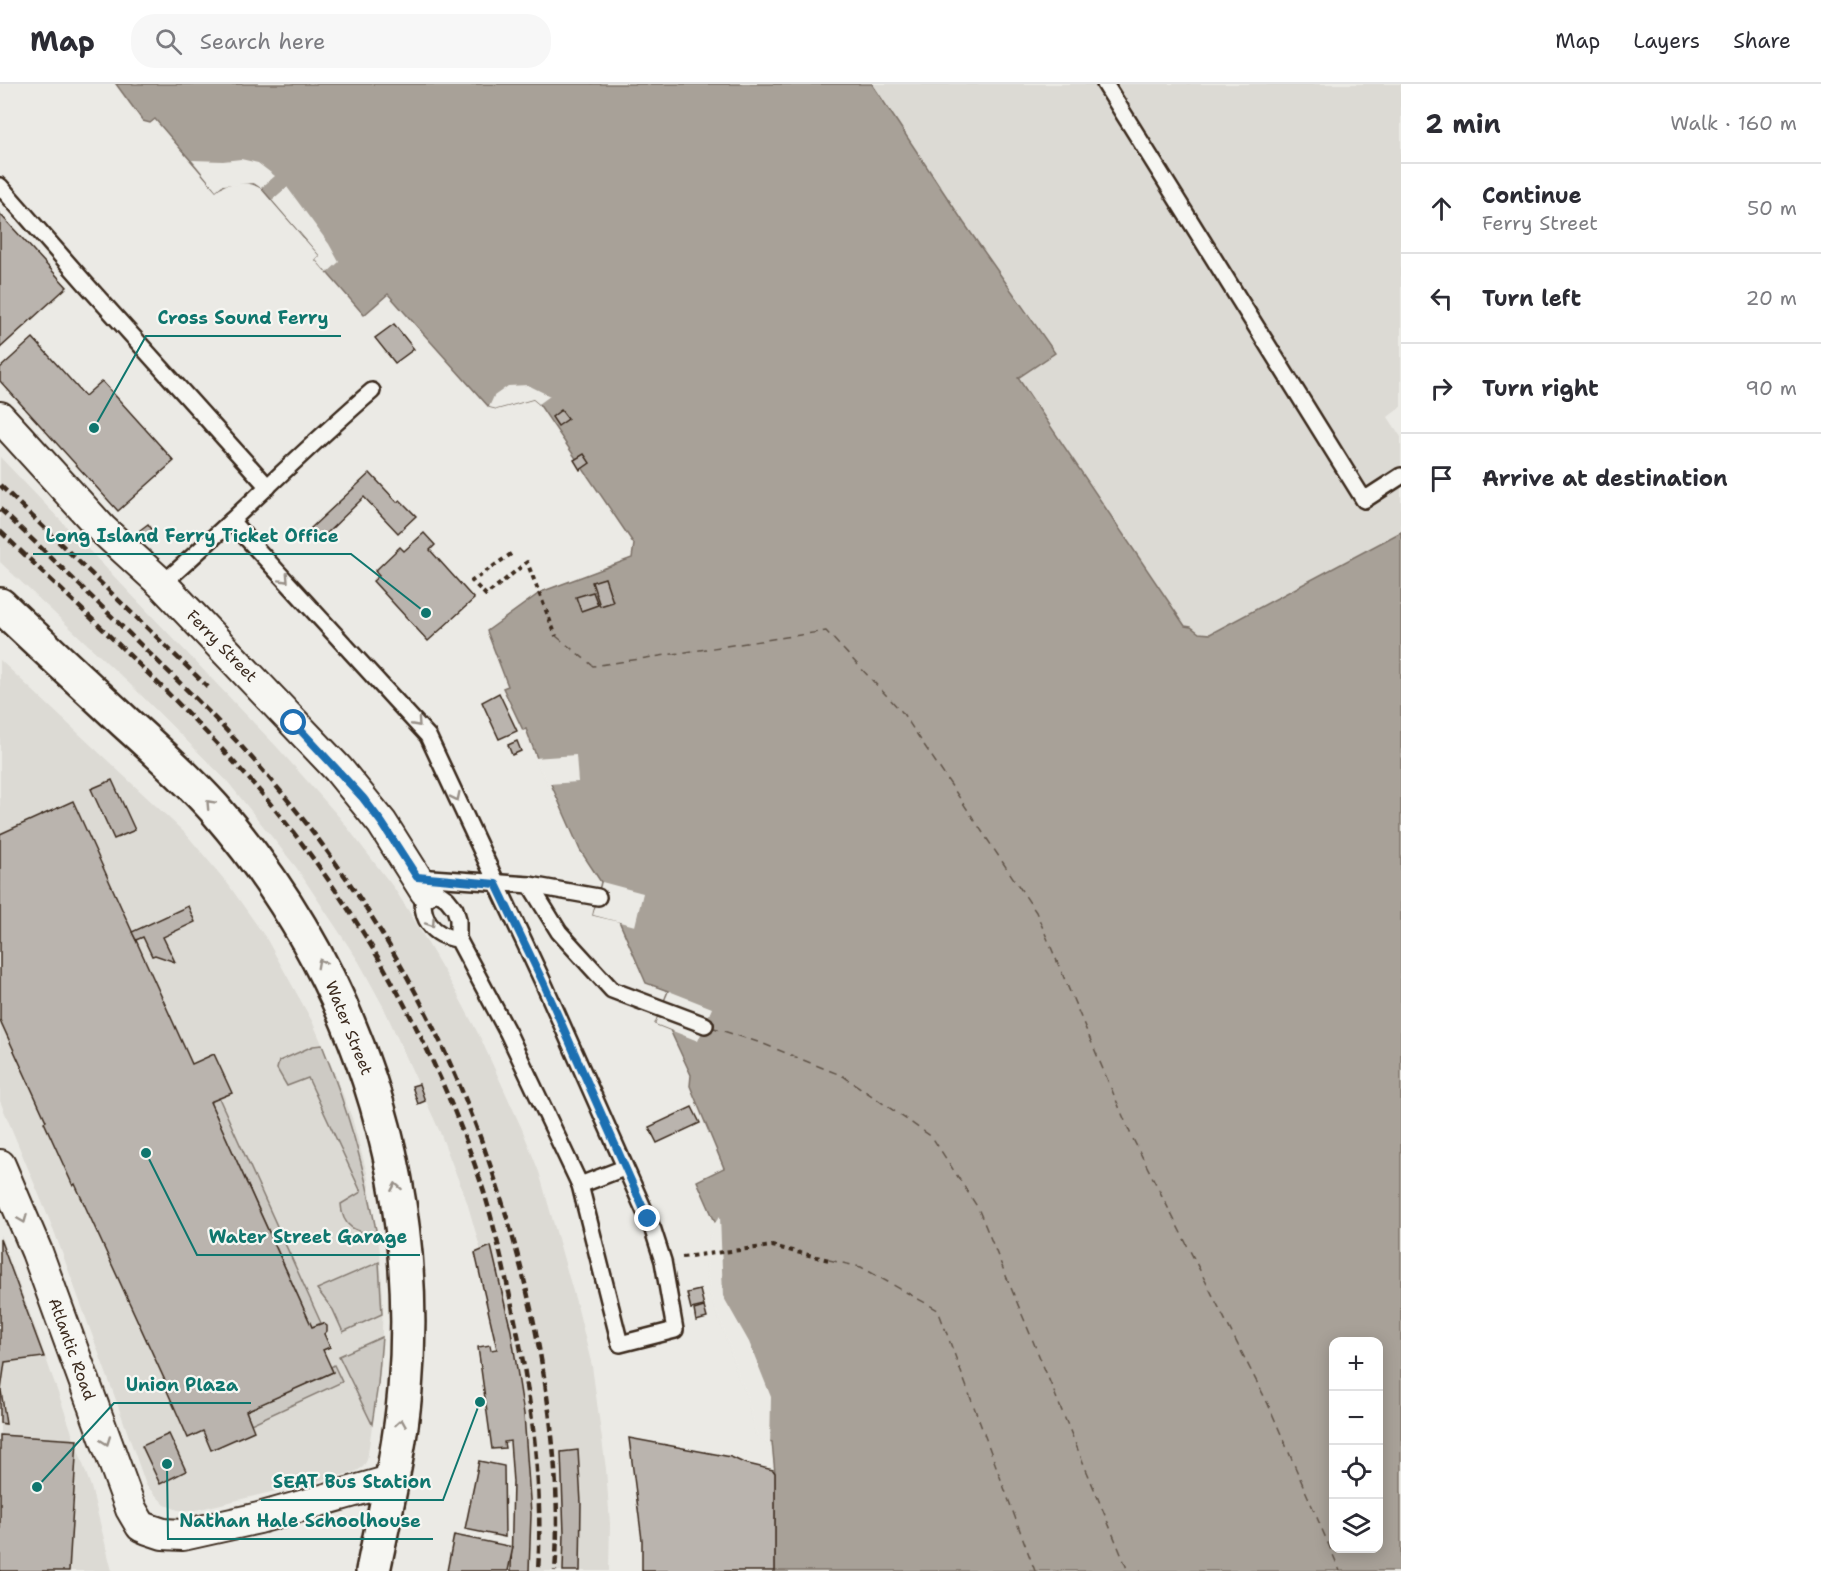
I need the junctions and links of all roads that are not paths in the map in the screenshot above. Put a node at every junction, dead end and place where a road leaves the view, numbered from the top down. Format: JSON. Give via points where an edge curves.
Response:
{"nodes":[{"id":1,"x":1105,"y":84,"type":"edge"},
{"id":2,"x":0,"y":186,"type":"edge"},
{"id":3,"x":372,"y":391,"type":"dead end"},
{"id":4,"x":0,"y":417,"type":"edge"},
{"id":5,"x":1401,"y":476,"type":"edge"},
{"id":6,"x":268,"y":487,"type":"junction"},
{"id":7,"x":231,"y":520,"type":"junction"},
{"id":8,"x":162,"y":584,"type":"junction"},
{"id":9,"x":0,"y":605,"type":"edge"},
{"id":10,"x":421,"y":884,"type":"junction"},
{"id":11,"x":496,"y":884,"type":"junction"},
{"id":12,"x":530,"y":885,"type":"junction"},
{"id":13,"x":598,"y":897,"type":"dead end"},
{"id":14,"x":458,"y":939,"type":"junction"},
{"id":15,"x":705,"y":1025,"type":"dead end"},
{"id":16,"x":622,"y":1162,"type":"junction"},
{"id":17,"x":0,"y":1165,"type":"edge"},
{"id":18,"x":580,"y":1185,"type":"junction"},
{"id":19,"x":390,"y":1481,"type":"junction"},
{"id":20,"x":373,"y":1571,"type":"edge"}],
"edges":[{"from":1,"to":5,"type":"lane","via":[[1364,500]]},
{"from":2,"to":6,"type":"lane"},
{"from":3,"to":6,"type":"lane"},
{"from":4,"to":8,"type":"street","name":"Ferry Street","via":[[102,529]]},
{"from":6,"to":7,"type":"lane"},
{"from":7,"to":8,"type":"lane"},
{"from":7,"to":11,"type":"lane","one_way":true,"via":[[427,734]]},
{"from":8,"to":10,"type":"street","name":"Ferry Street","via":[[363,798]]},
{"from":19,"to":9,"type":"main road","name":"Water Street","one_way":true,"via":[[407,1366],[404,1248],[398,1193],[370,1080],[331,983],[279,892],[213,807]]},
{"from":10,"to":11,"type":"lane"},
{"from":10,"to":14,"type":"lane","via":[[447,899],[455,909]]},
{"from":10,"to":14,"type":"lane","one_way":true,"via":[[428,922],[446,938]]},
{"from":11,"to":12,"type":"lane"},
{"from":11,"to":16,"type":"lane"},
{"from":12,"to":13,"type":"lane"},
{"from":12,"to":15,"type":"lane","via":[[559,932],[612,990]]},
{"from":14,"to":18,"type":"lane","via":[[508,1033]]},
{"from":16,"to":18,"type":"lane"},
{"from":16,"to":18,"type":"lane","via":[[657,1242],[675,1330],[620,1344]]},
{"from":17,"to":19,"type":"street","name":"Atlantic Road","one_way":true,"via":[[37,1252],[131,1509],[141,1526],[163,1534],[194,1534]]},
{"from":19,"to":20,"type":"main road","name":"Water Street"}]}
